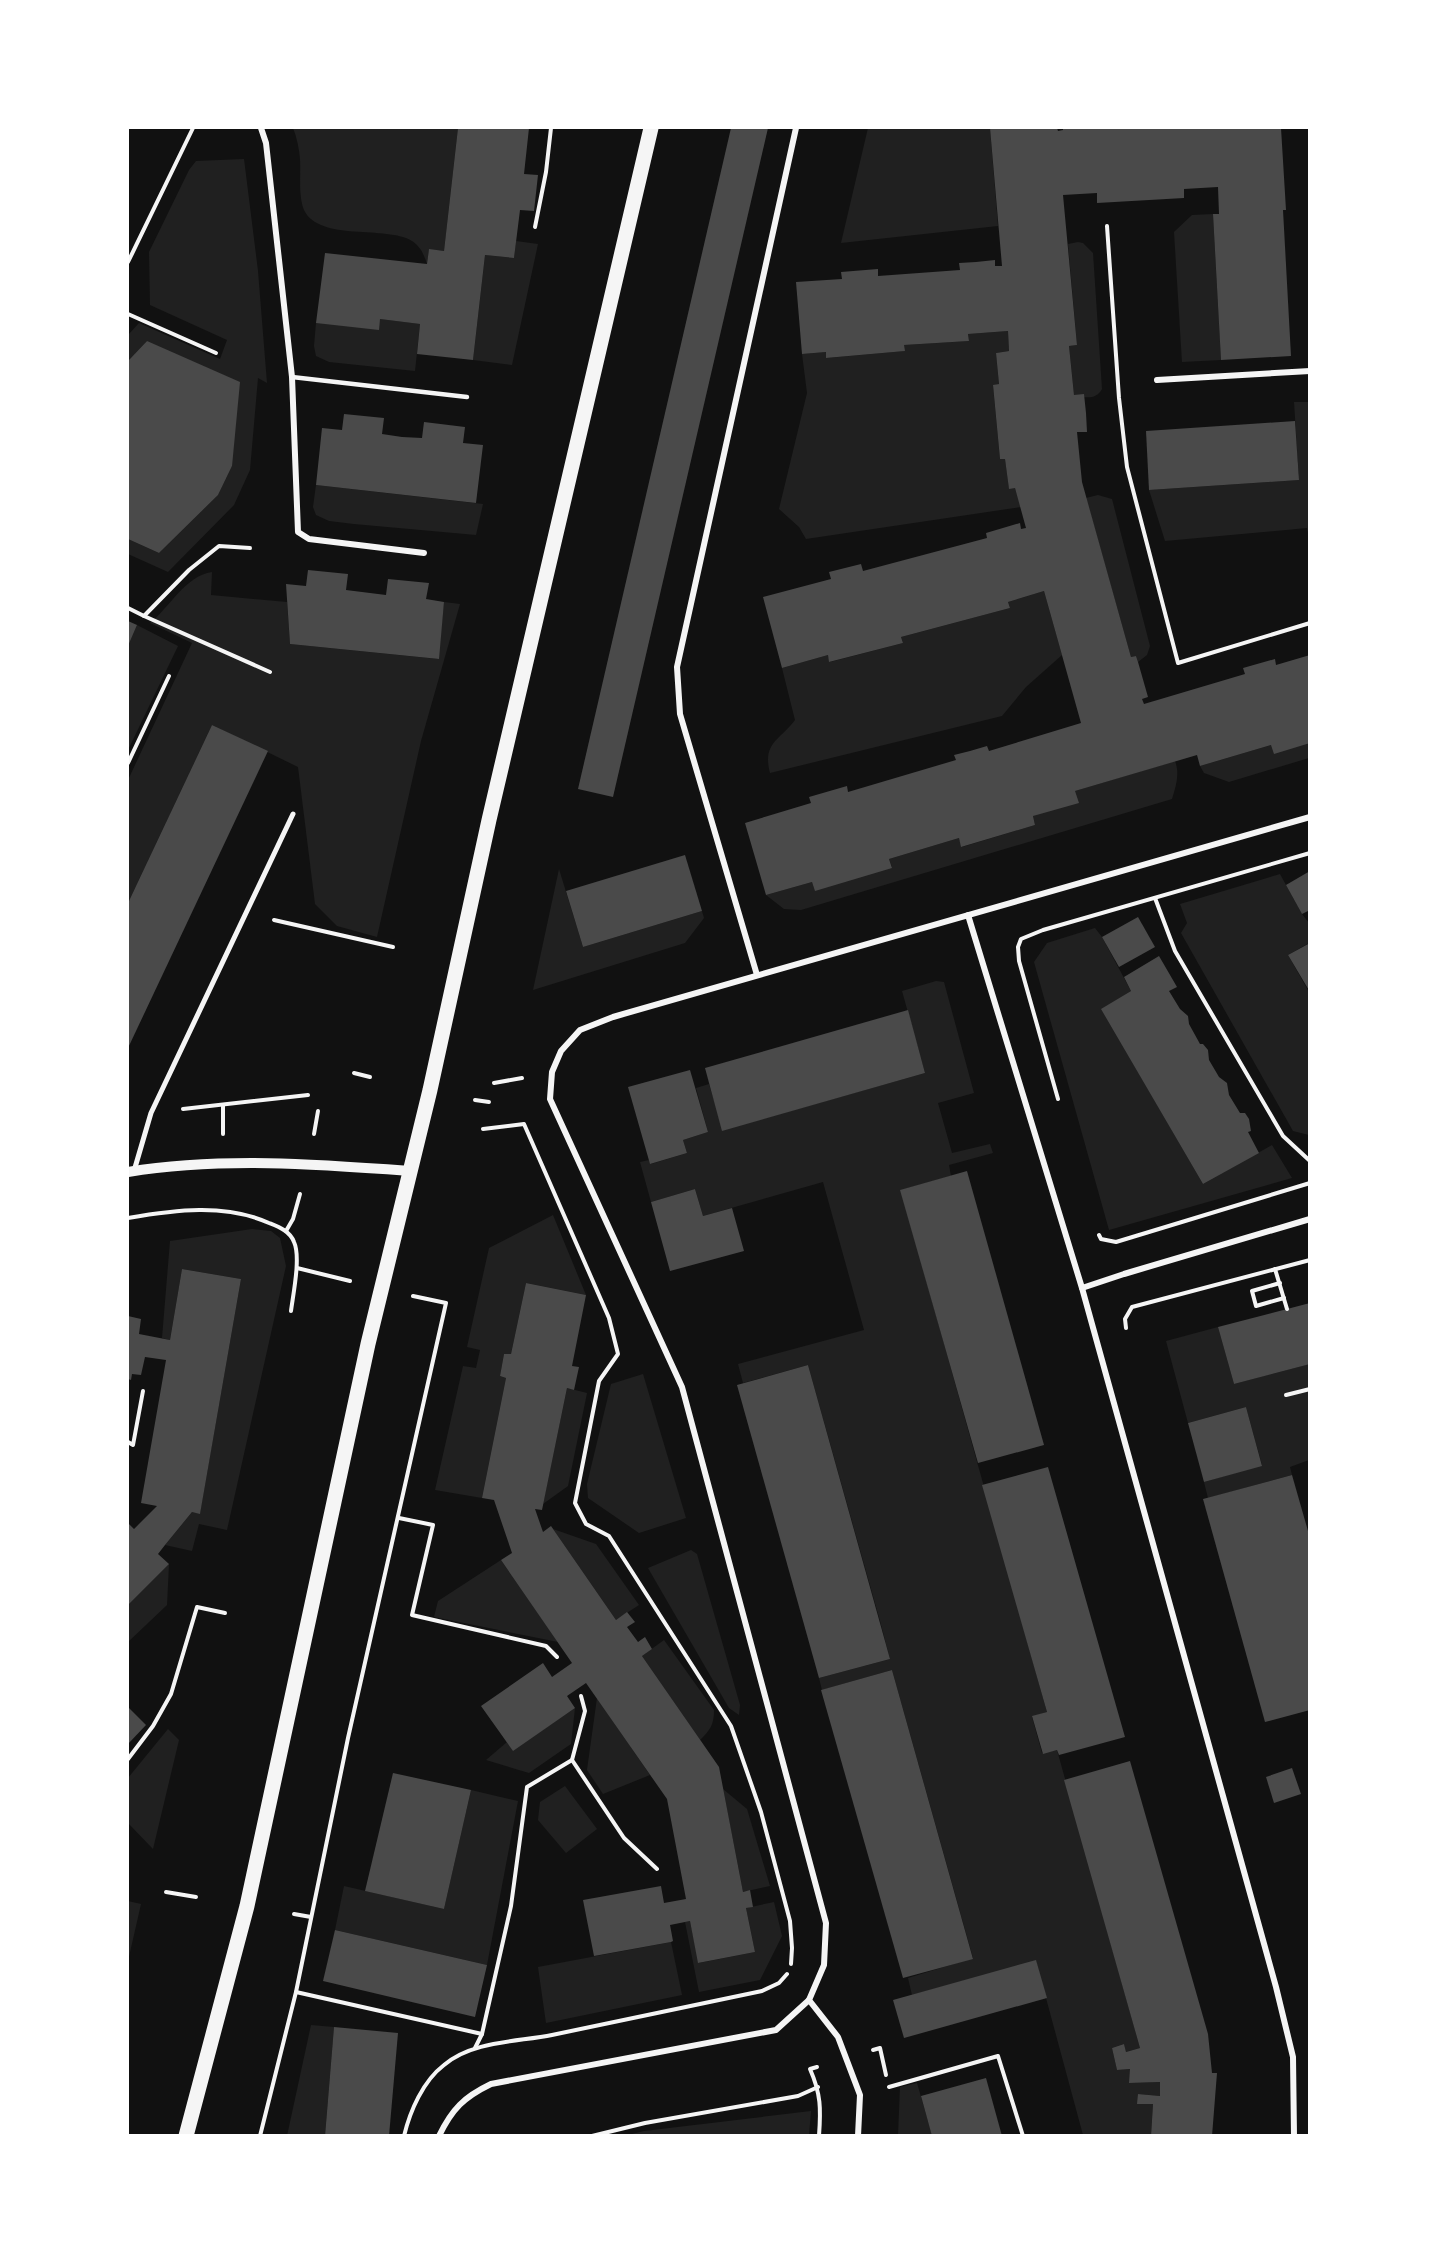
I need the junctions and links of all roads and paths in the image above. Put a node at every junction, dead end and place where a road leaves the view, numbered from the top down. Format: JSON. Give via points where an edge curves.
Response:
{"nodes":[{"id":1,"x":193,"y":128,"type":"edge"},
{"id":2,"x":261,"y":128,"type":"edge"},
{"id":3,"x":551,"y":128,"type":"edge"},
{"id":4,"x":651,"y":128,"type":"edge"},
{"id":5,"x":796,"y":128,"type":"edge"},
{"id":6,"x":1107,"y":226,"type":"dead end"},
{"id":7,"x":535,"y":227,"type":"dead end"},
{"id":8,"x":128,"y":262,"type":"edge"},
{"id":9,"x":128,"y":314,"type":"edge"},
{"id":10,"x":216,"y":353,"type":"dead end"},
{"id":11,"x":1310,"y":371,"type":"edge"},
{"id":12,"x":292,"y":377,"type":"junction"},
{"id":13,"x":1157,"y":380,"type":"dead end"},
{"id":14,"x":467,"y":397,"type":"dead end"},
{"id":15,"x":250,"y":548,"type":"dead end"},
{"id":16,"x":424,"y":553,"type":"dead end"},
{"id":17,"x":128,"y":608,"type":"edge"},
{"id":18,"x":144,"y":616,"type":"junction"},
{"id":19,"x":1310,"y":623,"type":"edge"},
{"id":20,"x":270,"y":672,"type":"dead end"},
{"id":21,"x":169,"y":676,"type":"dead end"},
{"id":22,"x":128,"y":763,"type":"edge"},
{"id":23,"x":293,"y":814,"type":"dead end"},
{"id":24,"x":1310,"y":816,"type":"edge"},
{"id":25,"x":1310,"y":853,"type":"edge"},
{"id":26,"x":1155,"y":898,"type":"junction"},
{"id":27,"x":245,"y":914,"type":"junction"},
{"id":28,"x":968,"y":915,"type":"junction"},
{"id":29,"x":393,"y":947,"type":"dead end"},
{"id":30,"x":757,"y":975,"type":"junction"},
{"id":31,"x":354,"y":1073,"type":"dead end"},
{"id":32,"x":370,"y":1077,"type":"dead end"},
{"id":33,"x":308,"y":1095,"type":"dead end"},
{"id":34,"x":475,"y":1100,"type":"dead end"},
{"id":35,"x":489,"y":1102,"type":"dead end"},
{"id":36,"x":222,"y":1105,"type":"dead end"},
{"id":37,"x":1060,"y":1107,"type":"dead end"},
{"id":38,"x":483,"y":1129,"type":"dead end"},
{"id":39,"x":1310,"y":1161,"type":"edge"},
{"id":40,"x":410,"y":1171,"type":"junction"},
{"id":41,"x":131,"y":1172,"type":"edge"},
{"id":42,"x":1310,"y":1183,"type":"edge"},
{"id":43,"x":128,"y":1218,"type":"edge"},
{"id":44,"x":293,"y":1219,"type":"dead end"},
{"id":45,"x":1310,"y":1220,"type":"edge"},
{"id":46,"x":286,"y":1231,"type":"junction"},
{"id":47,"x":1095,"y":1231,"type":"dead end"},
{"id":48,"x":1310,"y":1260,"type":"edge"},
{"id":49,"x":297,"y":1268,"type":"junction"},
{"id":50,"x":1275,"y":1269,"type":"junction"},
{"id":51,"x":320,"y":1275,"type":"dead end"},
{"id":52,"x":1280,"y":1283,"type":"junction"},
{"id":53,"x":1082,"y":1288,"type":"junction"},
{"id":54,"x":423,"y":1298,"type":"dead end"},
{"id":55,"x":1284,"y":1298,"type":"junction"},
{"id":56,"x":1132,"y":1307,"type":"dead end"},
{"id":57,"x":1287,"y":1309,"type":"dead end"},
{"id":58,"x":291,"y":1311,"type":"dead end"},
{"id":59,"x":1310,"y":1389,"type":"edge"},
{"id":60,"x":143,"y":1391,"type":"dead end"},
{"id":61,"x":1286,"y":1395,"type":"dead end"},
{"id":62,"x":128,"y":1442,"type":"edge"},
{"id":63,"x":399,"y":1518,"type":"junction"},
{"id":64,"x":225,"y":1613,"type":"dead end"},
{"id":65,"x":557,"y":1657,"type":"dead end"},
{"id":66,"x":581,"y":1696,"type":"dead end"},
{"id":67,"x":128,"y":1759,"type":"edge"},
{"id":68,"x":572,"y":1760,"type":"junction"},
{"id":69,"x":657,"y":1869,"type":"dead end"},
{"id":70,"x":166,"y":1892,"type":"dead end"},
{"id":71,"x":196,"y":1897,"type":"dead end"},
{"id":72,"x":294,"y":1914,"type":"dead end"},
{"id":73,"x":311,"y":1917,"type":"junction"},
{"id":74,"x":296,"y":1992,"type":"junction"},
{"id":75,"x":809,"y":2000,"type":"junction"},
{"id":76,"x":482,"y":2034,"type":"junction"},
{"id":77,"x":474,"y":2048,"type":"junction"},
{"id":78,"x":818,"y":2087,"type":"dead end"},
{"id":79,"x":889,"y":2087,"type":"dead end"},
{"id":80,"x":186,"y":2136,"type":"edge"},
{"id":81,"x":260,"y":2136,"type":"edge"},
{"id":82,"x":404,"y":2136,"type":"edge"},
{"id":83,"x":439,"y":2136,"type":"edge"},
{"id":84,"x":592,"y":2136,"type":"edge"},
{"id":85,"x":858,"y":2136,"type":"edge"},
{"id":86,"x":1023,"y":2136,"type":"edge"},
{"id":87,"x":1294,"y":2136,"type":"edge"}],
"edges":[{"from":1,"to":8,"type":"path"},
{"from":2,"to":12,"type":"street","via":[[266,143]]},
{"from":3,"to":7,"type":"path"},
{"from":4,"to":40,"type":"main road"},
{"from":5,"to":30,"type":"street","via":[[677,667],[680,714]]},
{"from":6,"to":19,"type":"path","via":[[1127,467],[1178,663]]},
{"from":9,"to":10,"type":"path"},
{"from":11,"to":13,"type":"street"},
{"from":12,"to":14,"type":"lane"},
{"from":12,"to":16,"type":"street","via":[[298,532],[309,539]]},
{"from":15,"to":18,"type":"path","via":[[219,546]]},
{"from":17,"to":18,"type":"path"},
{"from":18,"to":20,"type":"path"},
{"from":21,"to":22,"type":"path"},
{"from":23,"to":27,"type":"street"},
{"from":24,"to":28,"type":"street"},
{"from":25,"to":26,"type":"path"},
{"from":26,"to":37,"type":"path","via":[[1021,939],[1019,961]]},
{"from":26,"to":39,"type":"path","via":[[1176,951],[1282,1136]]},
{"from":27,"to":29,"type":"path"},
{"from":27,"to":41,"type":"street","via":[[151,1113]]},
{"from":28,"to":30,"type":"street"},
{"from":28,"to":53,"type":"street"},
{"from":30,"to":75,"type":"street","via":[[580,1030],[561,1051],[552,1072],[550,1099],[682,1387],[826,1923],[824,1965]]},
{"from":31,"to":32,"type":"path"},
{"from":33,"to":36,"type":"path"},
{"from":34,"to":35,"type":"path"},
{"from":38,"to":77,"type":"path","via":[[524,1124],[609,1318],[618,1354],[598,1381],[575,1503],[586,1524],[609,1536],[732,1726],[761,1812],[790,1921],[792,1948],[790,1970],[779,1983],[762,1991]]},
{"from":40,"to":41,"type":"street","via":[[254,1163]]},
{"from":40,"to":80,"type":"main road","via":[[368,1344],[247,1906]]},
{"from":42,"to":47,"type":"path","via":[[1116,1242],[1101,1239]]},
{"from":43,"to":46,"type":"path","via":[[215,1209],[256,1217]]},
{"from":44,"to":46,"type":"path"},
{"from":45,"to":53,"type":"street"},
{"from":46,"to":49,"type":"path","via":[[295,1243]]},
{"from":48,"to":50,"type":"path"},
{"from":49,"to":51,"type":"path"},
{"from":49,"to":58,"type":"path"},
{"from":50,"to":52,"type":"path"},
{"from":50,"to":56,"type":"path"},
{"from":52,"to":55,"type":"path"},
{"from":52,"to":55,"type":"path","via":[[1252,1291],[1256,1306]]},
{"from":53,"to":87,"type":"street","via":[[1293,2057]]},
{"from":54,"to":63,"type":"path","via":[[446,1303]]},
{"from":55,"to":57,"type":"path"},
{"from":59,"to":61,"type":"path"},
{"from":60,"to":62,"type":"path","via":[[133,1445]]},
{"from":63,"to":65,"type":"path","via":[[433,1525],[412,1616],[546,1646]]},
{"from":63,"to":73,"type":"path"},
{"from":64,"to":67,"type":"path","via":[[197,1606],[171,1694]]},
{"from":66,"to":68,"type":"path","via":[[585,1712]]},
{"from":68,"to":69,"type":"path","via":[[624,1838]]},
{"from":68,"to":76,"type":"path","via":[[528,1787],[511,1906]]},
{"from":70,"to":71,"type":"path"},
{"from":72,"to":73,"type":"path"},
{"from":73,"to":74,"type":"path"},
{"from":74,"to":76,"type":"path"},
{"from":74,"to":81,"type":"path"},
{"from":75,"to":83,"type":"street","via":[[776,2030],[491,2084],[460,2104]]},
{"from":75,"to":85,"type":"street","via":[[838,2037],[860,2095]]},
{"from":76,"to":77,"type":"path"},
{"from":77,"to":82,"type":"path","via":[[444,2065],[428,2083],[414,2105]]},
{"from":78,"to":84,"type":"path","via":[[798,2096]]},
{"from":79,"to":86,"type":"path","via":[[998,2056]]}]}
